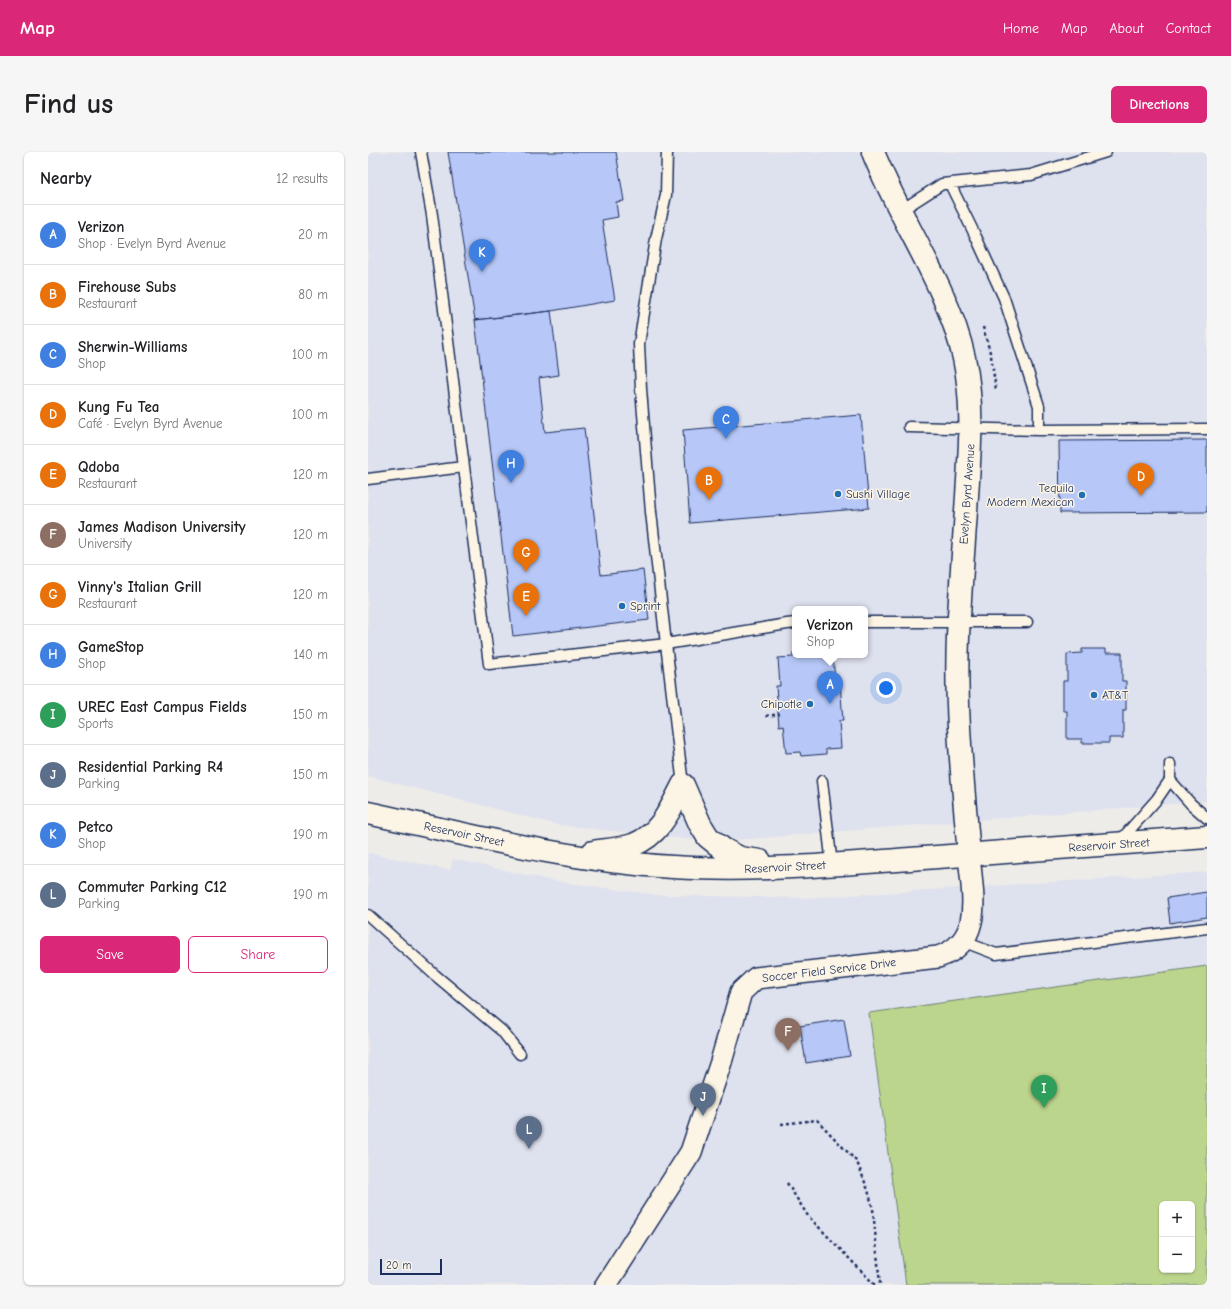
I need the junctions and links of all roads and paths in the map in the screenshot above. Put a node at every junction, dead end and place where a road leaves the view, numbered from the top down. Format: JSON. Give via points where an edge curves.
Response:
{"nodes":[{"id":1,"x":421,"y":152,"type":"edge"},
{"id":2,"x":666,"y":152,"type":"edge"},
{"id":3,"x":873,"y":152,"type":"edge"},
{"id":4,"x":1106,"y":152,"type":"edge"},
{"id":5,"x":950,"y":184,"type":"junction"},
{"id":6,"x":900,"y":211,"type":"junction"},
{"id":7,"x":983,"y":327,"type":"dead end"},
{"id":8,"x":996,"y":390,"type":"dead end"},
{"id":9,"x":909,"y":426,"type":"dead end"},
{"id":10,"x":971,"y":427,"type":"junction"},
{"id":11,"x":1207,"y":429,"type":"edge"},
{"id":12,"x":1039,"y":430,"type":"junction"},
{"id":13,"x":464,"y":467,"type":"junction"},
{"id":14,"x":368,"y":479,"type":"edge"},
{"id":15,"x":868,"y":622,"type":"edge"},
{"id":16,"x":959,"y":622,"type":"junction"},
{"id":17,"x":1027,"y":622,"type":"dead end"},
{"id":18,"x":792,"y":623,"type":"edge"},
{"id":19,"x":666,"y":644,"type":"junction"},
{"id":20,"x":780,"y":714,"type":"dead end"},
{"id":21,"x":766,"y":716,"type":"dead end"},
{"id":22,"x":1170,"y":764,"type":"dead end"},
{"id":23,"x":1170,"y":780,"type":"junction"},
{"id":24,"x":822,"y":781,"type":"dead end"},
{"id":25,"x":683,"y":785,"type":"junction"},
{"id":26,"x":368,"y":813,"type":"edge"},
{"id":27,"x":1207,"y":818,"type":"edge"},
{"id":28,"x":1207,"y":837,"type":"edge"},
{"id":29,"x":1118,"y":844,"type":"junction"},
{"id":30,"x":570,"y":855,"type":"junction"},
{"id":31,"x":969,"y":855,"type":"junction"},
{"id":32,"x":832,"y":865,"type":"junction"},
{"id":33,"x":794,"y":867,"type":"junction"},
{"id":34,"x":368,"y":915,"type":"edge"},
{"id":35,"x":1207,"y":928,"type":"edge"},
{"id":36,"x":962,"y":941,"type":"junction"},
{"id":37,"x":520,"y":1054,"type":"dead end"},
{"id":38,"x":781,"y":1124,"type":"dead end"},
{"id":39,"x":787,"y":1183,"type":"dead end"},
{"id":40,"x":609,"y":1284,"type":"edge"},
{"id":41,"x":875,"y":1285,"type":"edge"},
{"id":42,"x":880,"y":1285,"type":"edge"}],
"edges":[{"from":1,"to":13,"type":"lane","via":[[432,215]]},
{"from":2,"to":19,"type":"lane","via":[[666,195],[639,344],[647,461]]},
{"from":3,"to":6,"type":"main road","name":"Evelyn Byrd Avenue"},
{"from":4,"to":5,"type":"lane","via":[[1031,175]]},
{"from":5,"to":6,"type":"lane","via":[[942,184]]},
{"from":5,"to":12,"type":"lane","via":[[1004,298],[1039,406]]},
{"from":6,"to":10,"type":"main road","name":"Evelyn Byrd Avenue","via":[[946,305],[957,334],[968,380]]},
{"from":7,"to":8,"type":"path"},
{"from":9,"to":10,"type":"lane"},
{"from":10,"to":12,"type":"lane"},
{"from":10,"to":16,"type":"main road","name":"Evelyn Byrd Avenue"},
{"from":11,"to":12,"type":"lane"},
{"from":13,"to":14,"type":"lane"},
{"from":13,"to":19,"type":"lane","via":[[489,664]]},
{"from":15,"to":16,"type":"lane"},
{"from":16,"to":17,"type":"lane"},
{"from":16,"to":31,"type":"main road","name":"Evelyn Byrd Avenue","via":[[958,718]]},
{"from":18,"to":19,"type":"lane"},
{"from":19,"to":25,"type":"lane"},
{"from":20,"to":21,"type":"path"},
{"from":22,"to":23,"type":"lane"},
{"from":23,"to":27,"type":"lane"},
{"from":23,"to":29,"type":"lane","via":[[1157,800]]},
{"from":24,"to":32,"type":"lane"},
{"from":25,"to":30,"type":"main road","via":[[666,817],[646,838],[633,845]]},
{"from":25,"to":33,"type":"main road","via":[[708,837],[724,849],[740,858]]},
{"from":26,"to":30,"type":"main road","name":"Reservoir Street"},
{"from":28,"to":29,"type":"main road","name":"Reservoir Street"},
{"from":29,"to":31,"type":"main road","name":"Reservoir Street"},
{"from":30,"to":33,"type":"main road","name":"Reservoir Street","via":[[603,861],[672,867]]},
{"from":31,"to":32,"type":"main road","name":"Reservoir Street"},
{"from":31,"to":36,"type":"street","name":"Soccer Field Service Drive","via":[[973,914],[969,931]]},
{"from":32,"to":33,"type":"main road","name":"Reservoir Street"},
{"from":34,"to":37,"type":"lane","via":[[502,1031]]},
{"from":35,"to":36,"type":"lane","via":[[996,954]]},
{"from":36,"to":40,"type":"street","name":"Soccer Field Service Drive","via":[[954,949],[938,957],[756,978],[741,992],[691,1152]]},
{"from":38,"to":42,"type":"path","via":[[816,1120],[857,1162],[873,1209]]},
{"from":39,"to":41,"type":"path","via":[[808,1216]]}]}
